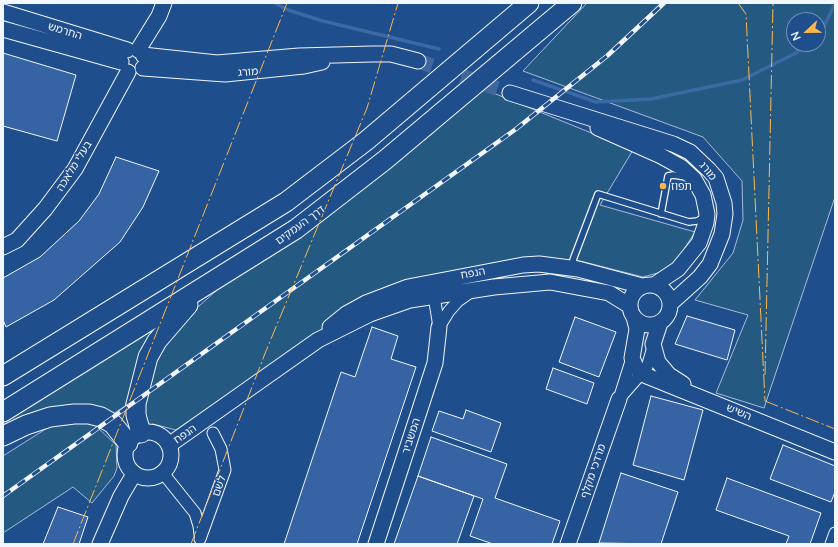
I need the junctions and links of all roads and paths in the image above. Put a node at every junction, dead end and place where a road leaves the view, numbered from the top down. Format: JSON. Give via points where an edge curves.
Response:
{"nodes":[{"id":1,"x":164,"y":3,"type":"edge"},
{"id":2,"x":529,"y":3,"type":"edge"},
{"id":3,"x":572,"y":3,"type":"edge"},
{"id":4,"x":3,"y":12,"type":"edge"},
{"id":5,"x":3,"y":28,"type":"edge"},
{"id":6,"x":133,"y":60,"type":"junction"},
{"id":7,"x":418,"y":61,"type":"tunnel mouth"},
{"id":8,"x":510,"y":93,"type":"tunnel mouth"},
{"id":9,"x":566,"y":111,"type":"junction"},
{"id":10,"x":694,"y":179,"type":"junction"},
{"id":11,"x":707,"y":210,"type":"junction"},
{"id":12,"x":662,"y":214,"type":"junction"},
{"id":13,"x":3,"y":247,"type":"edge"},
{"id":14,"x":234,"y":269,"type":"junction"},
{"id":15,"x":578,"y":269,"type":"junction"},
{"id":16,"x":452,"y":277,"type":"junction"},
{"id":17,"x":648,"y":286,"type":"junction"},
{"id":18,"x":474,"y":290,"type":"junction"},
{"id":19,"x":434,"y":296,"type":"junction"},
{"id":20,"x":670,"y":304,"type":"junction"},
{"id":21,"x":632,"y":312,"type":"junction"},
{"id":22,"x":660,"y":323,"type":"junction"},
{"id":23,"x":439,"y":327,"type":"junction"},
{"id":24,"x":318,"y":340,"type":"junction"},
{"id":25,"x":654,"y":344,"type":"junction"},
{"id":26,"x":632,"y":358,"type":"junction"},
{"id":27,"x":642,"y":374,"type":"junction"},
{"id":28,"x":3,"y":376,"type":"edge"},
{"id":29,"x":619,"y":399,"type":"junction"},
{"id":30,"x":723,"y":405,"type":"junction"},
{"id":31,"x":3,"y":412,"type":"edge"},
{"id":32,"x":213,"y":433,"type":"dead end"},
{"id":33,"x":3,"y":436,"type":"edge"},
{"id":34,"x":134,"y":438,"type":"junction"},
{"id":35,"x":169,"y":445,"type":"junction"},
{"id":36,"x":835,"y":452,"type":"edge"},
{"id":37,"x":163,"y":473,"type":"junction"},
{"id":38,"x":134,"y":474,"type":"junction"},
{"id":39,"x":835,"y":533,"type":"edge"},
{"id":40,"x":199,"y":541,"type":"edge"},
{"id":41,"x":100,"y":544,"type":"edge"},
{"id":42,"x":376,"y":544,"type":"edge"},
{"id":43,"x":568,"y":544,"type":"edge"},
{"id":44,"x":831,"y":544,"type":"edge"}],
"edges":[{"from":1,"to":6,"type":"street","name":"בעלי מלאכה"},
{"from":2,"to":28,"type":"highway","via":[[366,141],[286,202]]},
{"from":3,"to":14,"type":"highway","name":"דרך העמקים","via":[[379,165],[296,229]]},
{"from":4,"to":6,"type":"street","name":"החרמש"},
{"from":5,"to":6,"type":"street","name":"החרמש"},
{"from":6,"to":7,"type":"street","name":"מורג","via":[[217,63],[300,56],[391,54]]},
{"from":6,"to":13,"type":"street","name":"בעלי מלאכה","via":[[75,169],[45,209],[17,240]]},
{"from":8,"to":9,"type":"street","name":"מורג"},
{"from":9,"to":10,"type":"street","name":"מורג","via":[[615,137],[671,161]]},
{"from":9,"to":20,"type":"street","name":"מורג","via":[[673,144],[690,152],[716,178],[725,214],[720,239],[710,264],[700,278]]},
{"from":10,"to":11,"type":"street","name":"מורג"},
{"from":10,"to":12,"type":"lane","via":[[668,176]]},
{"from":11,"to":12,"type":"lane","via":[[703,218],[693,222]]},
{"from":11,"to":17,"type":"street","via":[[706,223],[699,242],[678,269]]},
{"from":12,"to":15,"type":"lane","via":[[598,194],[573,260]]},
{"from":14,"to":31,"type":"highway","name":"דרך העמקים"},
{"from":14,"to":34,"type":"highway","via":[[200,294],[177,316],[157,341],[148,357],[136,404]]},
{"from":15,"to":16,"type":"street","name":"הנפח","via":[[538,264]]},
{"from":15,"to":17,"type":"street","name":"הנפח"},
{"from":16,"to":19,"type":"street","via":[[438,286]]},
{"from":16,"to":24,"type":"street","name":"הנפח","via":[[408,287],[366,303],[341,318]]},
{"from":17,"to":20,"type":"street","via":[[665,292]]},
{"from":17,"to":21,"type":"street","via":[[633,295]]},
{"from":18,"to":19,"type":"street","name":"הנפח"},
{"from":18,"to":21,"type":"street","name":"הנפח","via":[[550,282],[609,293]]},
{"from":18,"to":23,"type":"street","name":"המשביר","via":[[449,311]]},
{"from":19,"to":23,"type":"street","name":"המשביר"},
{"from":19,"to":24,"type":"street","name":"הנפח","via":[[410,300],[383,309]]},
{"from":20,"to":22,"type":"street","via":[[668,315]]},
{"from":21,"to":22,"type":"street","via":[[646,325]]},
{"from":21,"to":26,"type":"street","name":"מרדכי מקלף","via":[[636,329]]},
{"from":22,"to":25,"type":"street","name":"מרדכי מקלף"},
{"from":23,"to":42,"type":"street","name":"המשביר","via":[[435,363]]},
{"from":24,"to":35,"type":"street","name":"הנפח"},
{"from":25,"to":27,"type":"street","name":"מרדכי מקלף","via":[[651,359]]},
{"from":25,"to":30,"type":"street","via":[[658,362],[669,375]]},
{"from":26,"to":27,"type":"street"},
{"from":26,"to":29,"type":"street","name":"מרדכי מקלף"},
{"from":27,"to":29,"type":"street","name":"מרדכי מקלף"},
{"from":27,"to":30,"type":"street","name":"השיש"},
{"from":29,"to":43,"type":"street","name":"מרדכי מקלף"},
{"from":30,"to":36,"type":"street","name":"השיש"},
{"from":32,"to":40,"type":"street","name":"לשם","via":[[221,449],[225,470]]},
{"from":33,"to":34,"type":"highway","via":[[50,417],[89,414],[101,417]]},
{"from":34,"to":35,"type":"street","via":[[147,432],[160,436]]},
{"from":34,"to":38,"type":"street","via":[[124,457],[129,470]]},
{"from":35,"to":37,"type":"street","via":[[171,460]]},
{"from":37,"to":38,"type":"street","via":[[149,479]]},
{"from":37,"to":40,"type":"street","name":"לשם","via":[[195,513],[199,526]]},
{"from":38,"to":41,"type":"street","via":[[120,496]]},
{"from":39,"to":44,"type":"street"}]}
